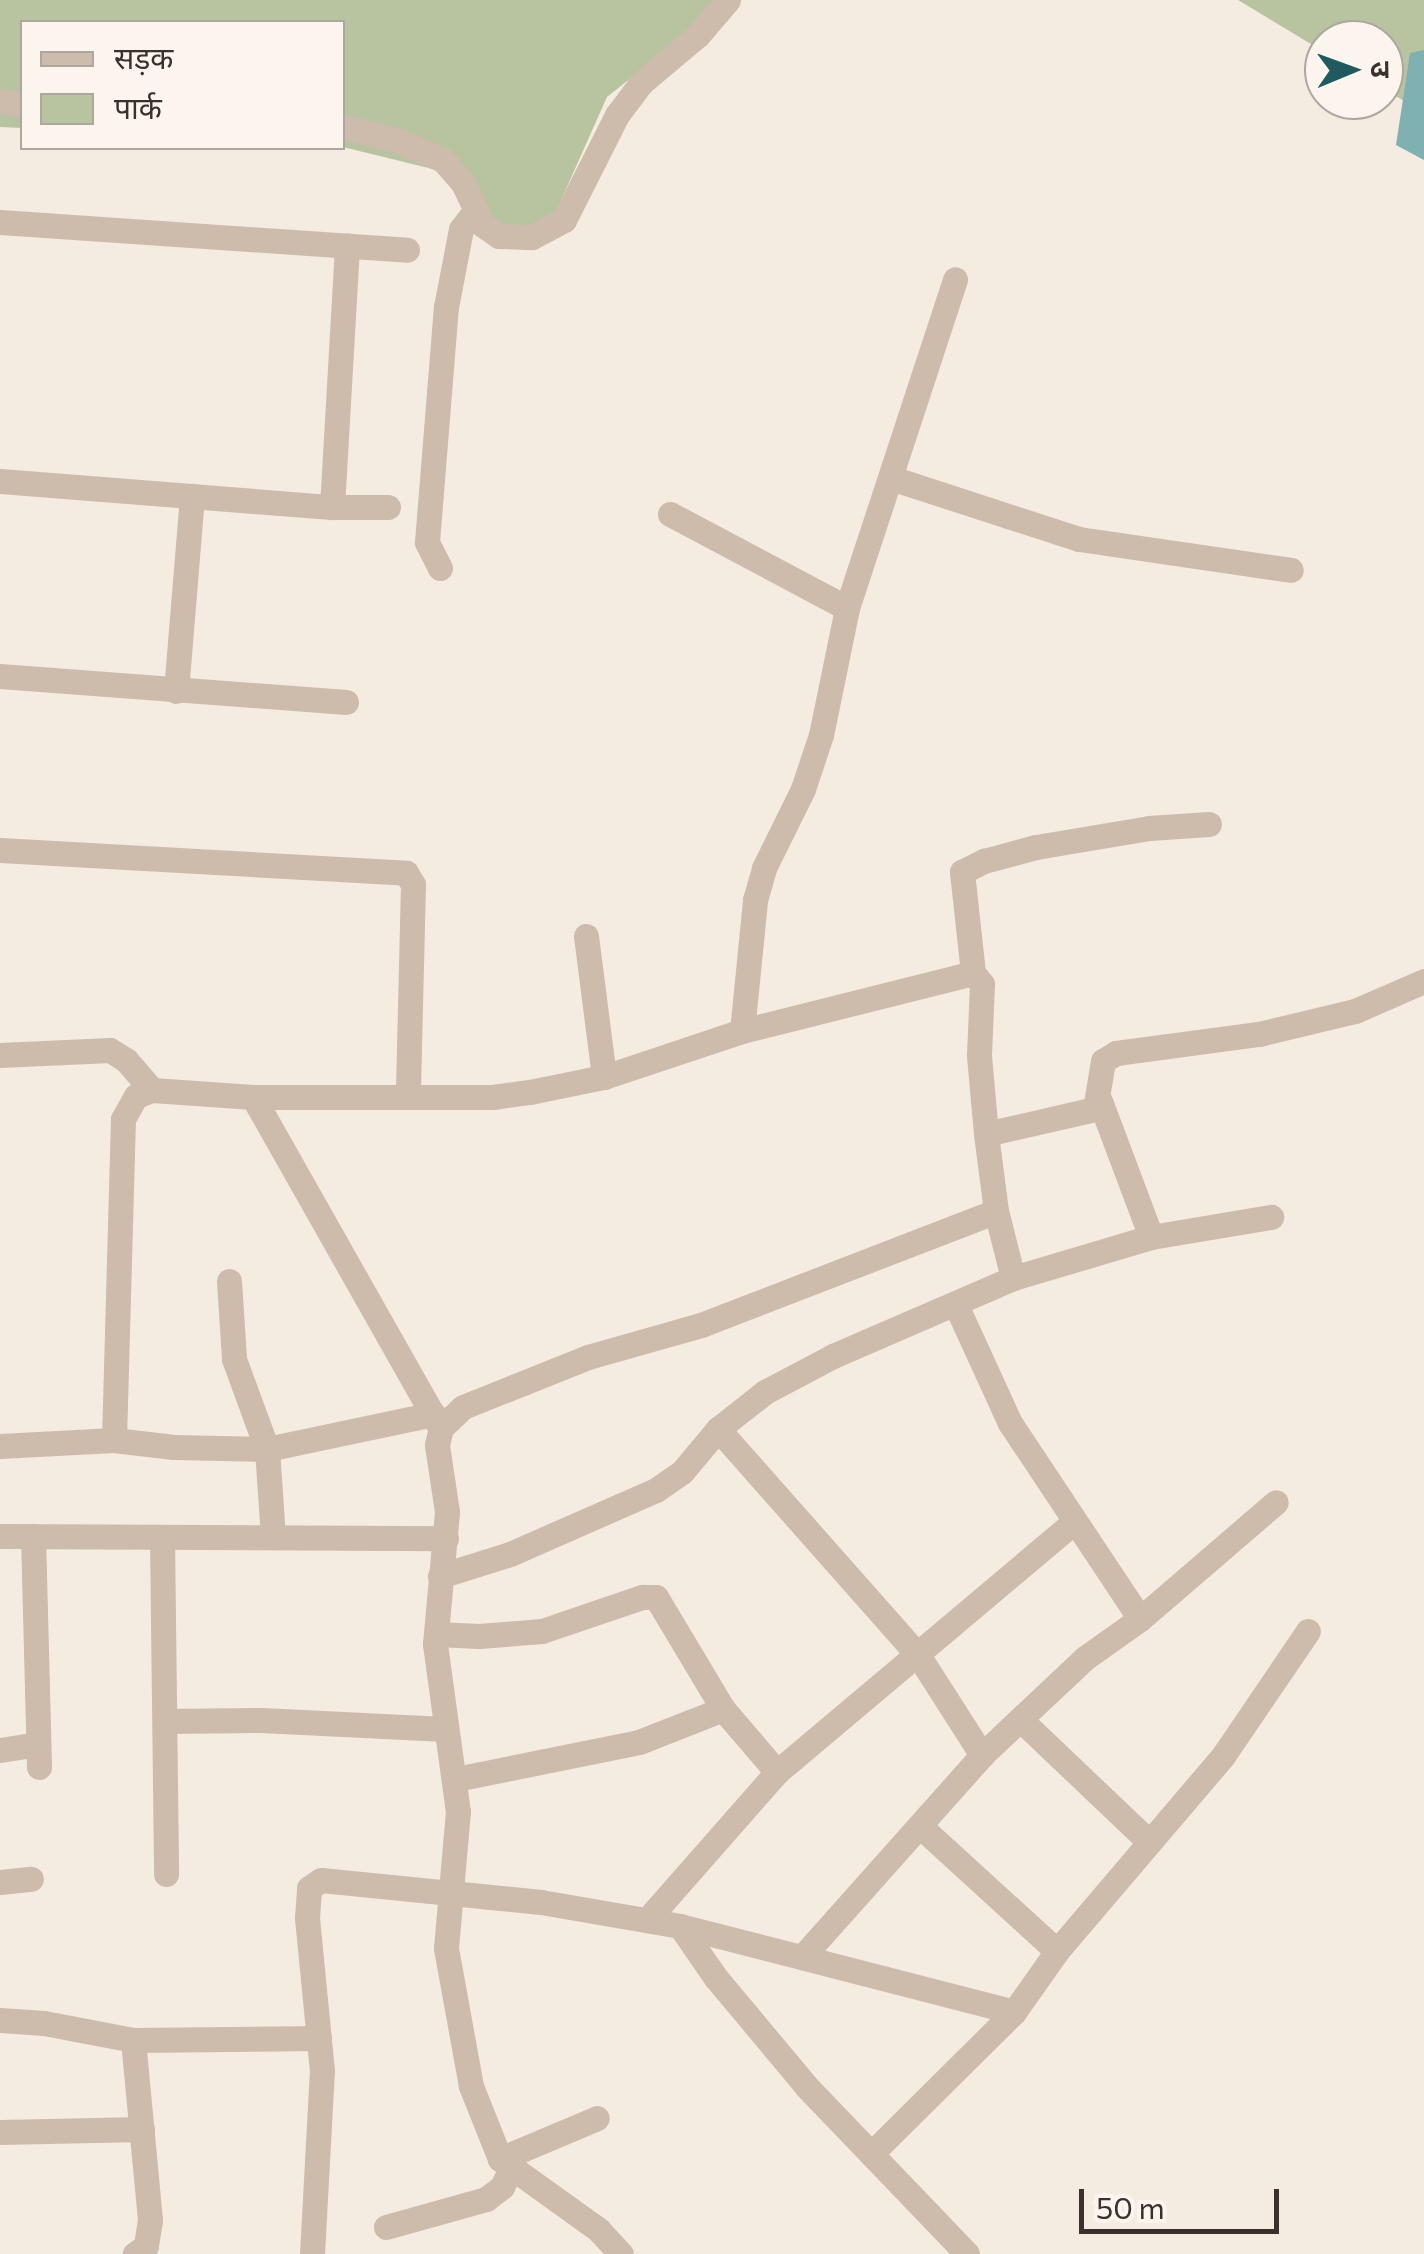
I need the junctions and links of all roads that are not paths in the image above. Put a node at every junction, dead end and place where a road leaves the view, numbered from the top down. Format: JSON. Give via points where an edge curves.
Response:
{"nodes":[{"id":1,"x":728,"y":0,"type":"edge"},
{"id":2,"x":345,"y":127,"type":"edge"},
{"id":3,"x":475,"y":211,"type":"junction"},
{"id":4,"x":0,"y":222,"type":"edge"},
{"id":5,"x":347,"y":245,"type":"junction"},
{"id":6,"x":407,"y":250,"type":"dead end"},
{"id":7,"x":956,"y":279,"type":"dead end"},
{"id":8,"x":891,"y":478,"type":"junction"},
{"id":9,"x":0,"y":481,"type":"edge"},
{"id":10,"x":192,"y":496,"type":"junction"},
{"id":11,"x":332,"y":507,"type":"junction"},
{"id":12,"x":388,"y":507,"type":"dead end"},
{"id":13,"x":670,"y":514,"type":"dead end"},
{"id":14,"x":440,"y":568,"type":"dead end"},
{"id":15,"x":1291,"y":570,"type":"dead end"},
{"id":16,"x":847,"y":608,"type":"junction"},
{"id":17,"x":0,"y":676,"type":"edge"},
{"id":18,"x":176,"y":690,"type":"junction"},
{"id":19,"x":346,"y":702,"type":"dead end"},
{"id":20,"x":1209,"y":824,"type":"dead end"},
{"id":21,"x":0,"y":850,"type":"edge"},
{"id":22,"x":586,"y":936,"type":"dead end"},
{"id":23,"x":973,"y":974,"type":"junction"},
{"id":24,"x":1424,"y":981,"type":"edge"},
{"id":25,"x":742,"y":1031,"type":"junction"},
{"id":26,"x":0,"y":1055,"type":"edge"},
{"id":27,"x":604,"y":1077,"type":"junction"},
{"id":28,"x":152,"y":1090,"type":"junction"},
{"id":29,"x":408,"y":1096,"type":"junction"},
{"id":30,"x":253,"y":1097,"type":"junction"},
{"id":31,"x":1100,"y":1102,"type":"junction"},
{"id":32,"x":986,"y":1134,"type":"junction"},
{"id":33,"x":996,"y":1211,"type":"junction"},
{"id":34,"x":1271,"y":1218,"type":"dead end"},
{"id":35,"x":1152,"y":1238,"type":"junction"},
{"id":36,"x":1014,"y":1278,"type":"junction"},
{"id":37,"x":229,"y":1282,"type":"dead end"},
{"id":38,"x":956,"y":1304,"type":"junction"},
{"id":39,"x":437,"y":1421,"type":"junction"},
{"id":40,"x":718,"y":1429,"type":"junction"},
{"id":41,"x":114,"y":1440,"type":"junction"},
{"id":42,"x":0,"y":1446,"type":"edge"},
{"id":43,"x":268,"y":1449,"type":"junction"},
{"id":44,"x":1276,"y":1502,"type":"dead end"},
{"id":45,"x":1073,"y":1522,"type":"junction"},
{"id":46,"x":0,"y":1536,"type":"edge"},
{"id":47,"x":33,"y":1536,"type":"junction"},
{"id":48,"x":162,"y":1537,"type":"junction"},
{"id":49,"x":273,"y":1537,"type":"junction"},
{"id":50,"x":446,"y":1538,"type":"junction"},
{"id":51,"x":440,"y":1576,"type":"junction"},
{"id":52,"x":1140,"y":1619,"type":"junction"},
{"id":53,"x":1308,"y":1631,"type":"dead end"},
{"id":54,"x":437,"y":1634,"type":"junction"},
{"id":55,"x":918,"y":1656,"type":"junction"},
{"id":56,"x":723,"y":1708,"type":"junction"},
{"id":57,"x":1020,"y":1719,"type":"junction"},
{"id":58,"x":165,"y":1722,"type":"junction"},
{"id":59,"x":445,"y":1729,"type":"junction"},
{"id":60,"x":0,"y":1750,"type":"edge"},
{"id":61,"x":982,"y":1755,"type":"junction"},
{"id":62,"x":777,"y":1772,"type":"junction"},
{"id":63,"x":456,"y":1779,"type":"junction"},
{"id":64,"x":920,"y":1827,"type":"junction"},
{"id":65,"x":1148,"y":1841,"type":"junction"},
{"id":66,"x":166,"y":1874,"type":"dead end"},
{"id":67,"x":31,"y":1878,"type":"dead end"},
{"id":68,"x":0,"y":1882,"type":"edge"},
{"id":69,"x":450,"y":1892,"type":"junction"},
{"id":70,"x":647,"y":1920,"type":"junction"},
{"id":71,"x":680,"y":1926,"type":"junction"},
{"id":72,"x":1057,"y":1952,"type":"junction"},
{"id":73,"x":804,"y":1955,"type":"junction"},
{"id":74,"x":1014,"y":2012,"type":"junction"},
{"id":75,"x":0,"y":2020,"type":"edge"},
{"id":76,"x":319,"y":2038,"type":"junction"},
{"id":77,"x":133,"y":2040,"type":"junction"},
{"id":78,"x":597,"y":2118,"type":"dead end"},
{"id":79,"x":142,"y":2128,"type":"junction"},
{"id":80,"x":0,"y":2132,"type":"edge"},
{"id":81,"x":872,"y":2153,"type":"junction"},
{"id":82,"x":505,"y":2164,"type":"junction"},
{"id":83,"x":386,"y":2227,"type":"dead end"},
{"id":84,"x":135,"y":2254,"type":"edge"},
{"id":85,"x":312,"y":2254,"type":"edge"},
{"id":86,"x":621,"y":2254,"type":"edge"},
{"id":87,"x":967,"y":2254,"type":"edge"}],
"edges":[{"from":1,"to":3,"type":"street","via":[[698,36],[640,83],[564,220],[532,236],[500,236]]},
{"from":2,"to":3,"type":"street","via":[[444,160]]},
{"from":3,"to":14,"type":"street","via":[[461,229],[446,307],[428,542]]},
{"from":4,"to":5,"type":"street"},
{"from":5,"to":6,"type":"street"},
{"from":5,"to":11,"type":"street"},
{"from":7,"to":8,"type":"street"},
{"from":8,"to":15,"type":"street","via":[[1079,539]]},
{"from":8,"to":16,"type":"street"},
{"from":9,"to":10,"type":"street"},
{"from":10,"to":11,"type":"street"},
{"from":10,"to":18,"type":"street"},
{"from":11,"to":12,"type":"street"},
{"from":13,"to":16,"type":"street"},
{"from":16,"to":25,"type":"street","via":[[820,735],[755,900]]},
{"from":17,"to":18,"type":"street"},
{"from":18,"to":19,"type":"street"},
{"from":20,"to":23,"type":"street","via":[[1094,836],[970,866],[960,880]]},
{"from":21,"to":29,"type":"street","via":[[406,873],[413,884]]},
{"from":22,"to":27,"type":"street"},
{"from":23,"to":25,"type":"street"},
{"from":23,"to":32,"type":"street","via":[[982,984]]},
{"from":24,"to":31,"type":"street","via":[[1355,1010],[1259,1034],[1116,1053],[1103,1061]]},
{"from":25,"to":27,"type":"street"},
{"from":26,"to":28,"type":"street","via":[[110,1050]]},
{"from":27,"to":29,"type":"street","via":[[493,1097]]},
{"from":28,"to":30,"type":"street"},
{"from":28,"to":41,"type":"street","via":[[131,1101],[123,1119]]},
{"from":29,"to":30,"type":"street"},
{"from":30,"to":39,"type":"street"},
{"from":31,"to":32,"type":"street","via":[[1089,1112]]},
{"from":31,"to":35,"type":"street"},
{"from":32,"to":33,"type":"street"},
{"from":33,"to":36,"type":"street"},
{"from":33,"to":39,"type":"street","via":[[702,1325],[588,1357]]},
{"from":34,"to":35,"type":"street"},
{"from":35,"to":36,"type":"street"},
{"from":36,"to":38,"type":"street"},
{"from":37,"to":43,"type":"street","via":[[234,1359]]},
{"from":38,"to":40,"type":"street","via":[[833,1356],[765,1392]]},
{"from":38,"to":45,"type":"street","via":[[1010,1423]]},
{"from":39,"to":43,"type":"street"},
{"from":39,"to":50,"type":"street"},
{"from":40,"to":51,"type":"street","via":[[682,1472],[656,1490],[510,1554]]},
{"from":40,"to":55,"type":"street"},
{"from":41,"to":42,"type":"street"},
{"from":41,"to":43,"type":"street"},
{"from":43,"to":49,"type":"street"},
{"from":44,"to":52,"type":"street"},
{"from":45,"to":52,"type":"street"},
{"from":45,"to":55,"type":"street"},
{"from":46,"to":47,"type":"street"},
{"from":47,"to":48,"type":"street"},
{"from":47,"to":60,"type":"street","via":[[38,1756]]},
{"from":48,"to":49,"type":"street"},
{"from":48,"to":58,"type":"street"},
{"from":49,"to":50,"type":"street"},
{"from":50,"to":51,"type":"street"},
{"from":51,"to":54,"type":"street"},
{"from":52,"to":57,"type":"street"},
{"from":53,"to":65,"type":"street","via":[[1243,1729]]},
{"from":54,"to":56,"type":"street","via":[[542,1631],[656,1597]]},
{"from":54,"to":59,"type":"street"},
{"from":55,"to":61,"type":"street"},
{"from":55,"to":62,"type":"street"},
{"from":56,"to":62,"type":"street"},
{"from":56,"to":63,"type":"street","via":[[639,1742]]},
{"from":57,"to":61,"type":"street"},
{"from":57,"to":65,"type":"street"},
{"from":58,"to":59,"type":"street"},
{"from":58,"to":66,"type":"street"},
{"from":59,"to":63,"type":"street"},
{"from":61,"to":64,"type":"street"},
{"from":62,"to":70,"type":"street"},
{"from":63,"to":69,"type":"street"},
{"from":64,"to":72,"type":"street"},
{"from":64,"to":73,"type":"street"},
{"from":65,"to":72,"type":"street"},
{"from":67,"to":68,"type":"street"},
{"from":69,"to":70,"type":"street"},
{"from":69,"to":76,"type":"street","via":[[329,1878],[313,1883],[307,1918]]},
{"from":69,"to":82,"type":"street","via":[[446,1948],[471,2086]]},
{"from":70,"to":71,"type":"street"},
{"from":71,"to":73,"type":"street"},
{"from":71,"to":81,"type":"street","via":[[807,2087]]},
{"from":72,"to":74,"type":"street"},
{"from":73,"to":74,"type":"street"},
{"from":74,"to":81,"type":"street"},
{"from":75,"to":77,"type":"street"},
{"from":76,"to":77,"type":"street"},
{"from":76,"to":85,"type":"street"},
{"from":77,"to":79,"type":"street"},
{"from":78,"to":82,"type":"street"},
{"from":79,"to":80,"type":"street"},
{"from":79,"to":84,"type":"street","via":[[150,2236]]},
{"from":81,"to":87,"type":"street"},
{"from":82,"to":83,"type":"street","via":[[502,2187],[486,2198]]},
{"from":82,"to":86,"type":"street","via":[[599,2230]]}]}
